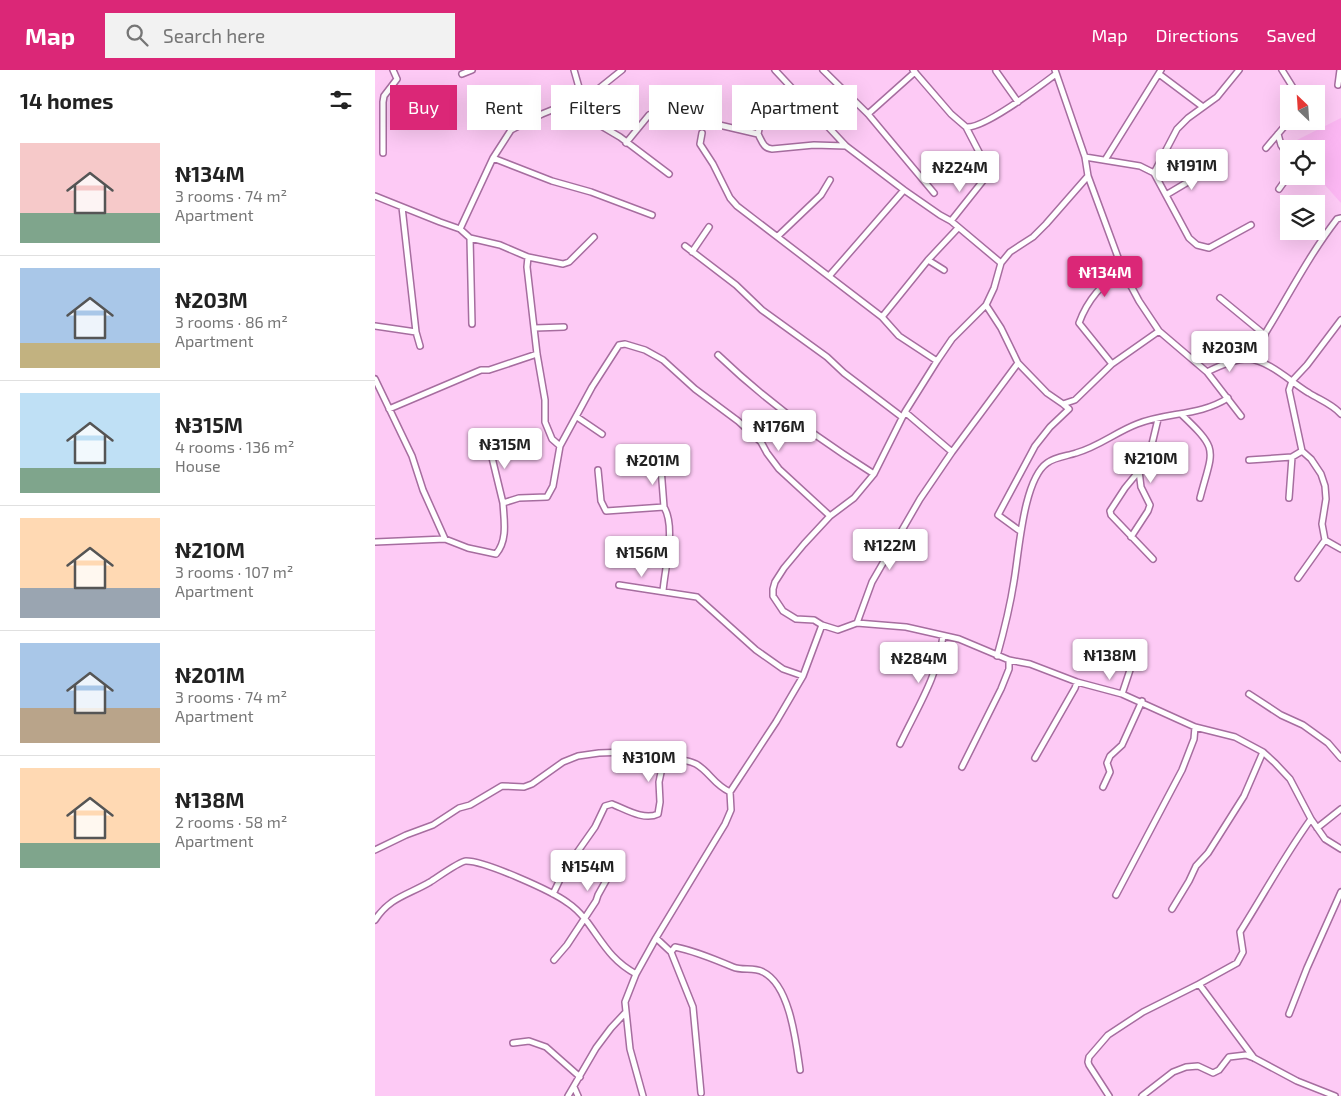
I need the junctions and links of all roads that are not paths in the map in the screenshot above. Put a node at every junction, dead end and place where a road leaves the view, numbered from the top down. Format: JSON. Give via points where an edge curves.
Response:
{"nodes":[{"id":1,"x":393,"y":70,"type":"edge"},
{"id":2,"x":472,"y":70,"type":"edge"},
{"id":3,"x":574,"y":70,"type":"edge"},
{"id":4,"x":623,"y":70,"type":"edge"},
{"id":5,"x":775,"y":70,"type":"edge"},
{"id":6,"x":823,"y":70,"type":"edge"},
{"id":7,"x":1239,"y":70,"type":"edge"},
{"id":8,"x":1281,"y":70,"type":"edge"},
{"id":9,"x":1340,"y":70,"type":"edge"},
{"id":10,"x":914,"y":71,"type":"edge"},
{"id":11,"x":996,"y":71,"type":"edge"},
{"id":12,"x":1056,"y":72,"type":"edge"},
{"id":13,"x":1160,"y":72,"type":"edge"},
{"id":14,"x":462,"y":74,"type":"dead end"},
{"id":15,"x":578,"y":85,"type":"edge"},
{"id":16,"x":604,"y":85,"type":"edge"},
{"id":17,"x":1291,"y":85,"type":"edge"},
{"id":18,"x":1337,"y":85,"type":"dead end"},
{"id":19,"x":1018,"y":102,"type":"junction"},
{"id":20,"x":1203,"y":107,"type":"junction"},
{"id":21,"x":551,"y":110,"type":"edge"},
{"id":22,"x":868,"y":114,"type":"junction"},
{"id":23,"x":649,"y":115,"type":"dead end"},
{"id":24,"x":722,"y":126,"type":"edge"},
{"id":25,"x":966,"y":127,"type":"junction"},
{"id":26,"x":607,"y":130,"type":"edge"},
{"id":27,"x":760,"y":130,"type":"edge"},
{"id":28,"x":1282,"y":130,"type":"edge"},
{"id":29,"x":702,"y":133,"type":"dead end"},
{"id":30,"x":759,"y":134,"type":"junction"},
{"id":31,"x":1279,"y":134,"type":"junction"},
{"id":32,"x":1280,"y":140,"type":"edge"},
{"id":33,"x":626,"y":143,"type":"junction"},
{"id":34,"x":846,"y":146,"type":"junction"},
{"id":35,"x":1266,"y":148,"type":"dead end"},
{"id":36,"x":383,"y":153,"type":"dead end"},
{"id":37,"x":1085,"y":157,"type":"junction"},
{"id":38,"x":493,"y":158,"type":"junction"},
{"id":39,"x":1105,"y":160,"type":"junction"},
{"id":40,"x":975,"y":161,"type":"dead end"},
{"id":41,"x":1208,"y":170,"type":"dead end"},
{"id":42,"x":1153,"y":173,"type":"junction"},
{"id":43,"x":669,"y":174,"type":"dead end"},
{"id":44,"x":1088,"y":176,"type":"junction"},
{"id":45,"x":986,"y":177,"type":"dead end"},
{"id":46,"x":830,"y":180,"type":"dead end"},
{"id":47,"x":1282,"y":185,"type":"edge"},
{"id":48,"x":1279,"y":189,"type":"dead end"},
{"id":49,"x":904,"y":190,"type":"junction"},
{"id":50,"x":934,"y":193,"type":"dead end"},
{"id":51,"x":375,"y":196,"type":"edge"},
{"id":52,"x":1165,"y":196,"type":"junction"},
{"id":53,"x":402,"y":207,"type":"junction"},
{"id":54,"x":652,"y":215,"type":"dead end"},
{"id":55,"x":1341,"y":218,"type":"edge"},
{"id":56,"x":951,"y":221,"type":"junction"},
{"id":57,"x":1251,"y":224,"type":"dead end"},
{"id":58,"x":709,"y":227,"type":"dead end"},
{"id":59,"x":958,"y":228,"type":"junction"},
{"id":60,"x":460,"y":229,"type":"junction"},
{"id":61,"x":594,"y":236,"type":"dead end"},
{"id":62,"x":778,"y":236,"type":"junction"},
{"id":63,"x":469,"y":238,"type":"junction"},
{"id":64,"x":685,"y":246,"type":"dead end"},
{"id":65,"x":692,"y":252,"type":"junction"},
{"id":66,"x":528,"y":257,"type":"junction"},
{"id":67,"x":928,"y":260,"type":"junction"},
{"id":68,"x":1001,"y":263,"type":"junction"},
{"id":69,"x":944,"y":270,"type":"dead end"},
{"id":70,"x":1123,"y":271,"type":"junction"},
{"id":71,"x":830,"y":275,"type":"junction"},
{"id":72,"x":1220,"y":298,"type":"dead end"},
{"id":73,"x":986,"y":305,"type":"junction"},
{"id":74,"x":882,"y":317,"type":"junction"},
{"id":75,"x":1341,"y":320,"type":"edge"},
{"id":76,"x":472,"y":324,"type":"dead end"},
{"id":77,"x":375,"y":326,"type":"edge"},
{"id":78,"x":564,"y":327,"type":"dead end"},
{"id":79,"x":535,"y":328,"type":"junction"},
{"id":80,"x":1159,"y":331,"type":"junction"},
{"id":81,"x":416,"y":332,"type":"junction"},
{"id":82,"x":1265,"y":335,"type":"junction"},
{"id":83,"x":420,"y":346,"type":"dead end"},
{"id":84,"x":537,"y":354,"type":"junction"},
{"id":85,"x":718,"y":355,"type":"dead end"},
{"id":86,"x":1249,"y":359,"type":"junction"},
{"id":87,"x":937,"y":361,"type":"junction"},
{"id":88,"x":1019,"y":363,"type":"junction"},
{"id":89,"x":1112,"y":364,"type":"junction"},
{"id":90,"x":1207,"y":372,"type":"junction"},
{"id":91,"x":375,"y":378,"type":"edge"},
{"id":92,"x":1292,"y":380,"type":"junction"},
{"id":93,"x":1228,"y":398,"type":"junction"},
{"id":94,"x":1063,"y":404,"type":"junction"},
{"id":95,"x":389,"y":409,"type":"junction"},
{"id":96,"x":1181,"y":414,"type":"junction"},
{"id":97,"x":1341,"y":414,"type":"edge"},
{"id":98,"x":904,"y":415,"type":"junction"},
{"id":99,"x":1241,"y":416,"type":"dead end"},
{"id":100,"x":577,"y":418,"type":"junction"},
{"id":101,"x":1158,"y":419,"type":"junction"},
{"id":102,"x":602,"y":434,"type":"dead end"},
{"id":103,"x":488,"y":441,"type":"dead end"},
{"id":104,"x":560,"y":446,"type":"junction"},
{"id":105,"x":1302,"y":451,"type":"junction"},
{"id":106,"x":952,"y":452,"type":"junction"},
{"id":107,"x":1292,"y":457,"type":"junction"},
{"id":108,"x":1249,"y":460,"type":"dead end"},
{"id":109,"x":643,"y":462,"type":"dead end"},
{"id":110,"x":599,"y":470,"type":"dead end"},
{"id":111,"x":1139,"y":471,"type":"junction"},
{"id":112,"x":874,"y":474,"type":"junction"},
{"id":113,"x":1200,"y":498,"type":"dead end"},
{"id":114,"x":1289,"y":498,"type":"dead end"},
{"id":115,"x":503,"y":503,"type":"junction"},
{"id":116,"x":664,"y":507,"type":"junction"},
{"id":117,"x":830,"y":516,"type":"junction"},
{"id":118,"x":1020,"y":530,"type":"junction"},
{"id":119,"x":1131,"y":537,"type":"junction"},
{"id":120,"x":445,"y":539,"type":"junction"},
{"id":121,"x":1325,"y":540,"type":"junction"},
{"id":122,"x":375,"y":542,"type":"edge"},
{"id":123,"x":1341,"y":549,"type":"edge"},
{"id":124,"x":1153,"y":559,"type":"dead end"},
{"id":125,"x":1298,"y":578,"type":"dead end"},
{"id":126,"x":619,"y":585,"type":"dead end"},
{"id":127,"x":663,"y":591,"type":"junction"},
{"id":128,"x":857,"y":623,"type":"junction"},
{"id":129,"x":822,"y":625,"type":"junction"},
{"id":130,"x":943,"y":636,"type":"junction"},
{"id":131,"x":997,"y":656,"type":"junction"},
{"id":132,"x":1009,"y":660,"type":"junction"},
{"id":133,"x":1133,"y":661,"type":"dead end"},
{"id":134,"x":803,"y":676,"type":"junction"},
{"id":135,"x":1077,"y":682,"type":"junction"},
{"id":136,"x":1121,"y":694,"type":"junction"},
{"id":137,"x":1249,"y":694,"type":"dead end"},
{"id":138,"x":1142,"y":701,"type":"junction"},
{"id":139,"x":1195,"y":727,"type":"junction"},
{"id":140,"x":900,"y":744,"type":"dead end"},
{"id":141,"x":657,"y":752,"type":"junction"},
{"id":142,"x":1263,"y":752,"type":"junction"},
{"id":143,"x":1035,"y":758,"type":"dead end"},
{"id":144,"x":1341,"y":758,"type":"edge"},
{"id":145,"x":962,"y":767,"type":"dead end"},
{"id":146,"x":1103,"y":787,"type":"dead end"},
{"id":147,"x":730,"y":792,"type":"junction"},
{"id":148,"x":1341,"y":809,"type":"edge"},
{"id":149,"x":1311,"y":819,"type":"junction"},
{"id":150,"x":1317,"y":828,"type":"junction"},
{"id":151,"x":1341,"y":849,"type":"edge"},
{"id":152,"x":375,"y":850,"type":"edge"},
{"id":153,"x":608,"y":877,"type":"dead end"},
{"id":154,"x":1341,"y":892,"type":"edge"},
{"id":155,"x":553,"y":894,"type":"junction"},
{"id":156,"x":1116,"y":895,"type":"dead end"},
{"id":157,"x":1172,"y":909,"type":"dead end"},
{"id":158,"x":584,"y":919,"type":"junction"},
{"id":159,"x":375,"y":920,"type":"edge"},
{"id":160,"x":656,"y":938,"type":"junction"},
{"id":161,"x":671,"y":952,"type":"junction"},
{"id":162,"x":554,"y":960,"type":"dead end"},
{"id":163,"x":636,"y":974,"type":"junction"},
{"id":164,"x":1199,"y":984,"type":"junction"},
{"id":165,"x":625,"y":1013,"type":"junction"},
{"id":166,"x":1289,"y":1014,"type":"dead end"},
{"id":167,"x":513,"y":1044,"type":"dead end"},
{"id":168,"x":1254,"y":1058,"type":"junction"},
{"id":169,"x":800,"y":1070,"type":"dead end"},
{"id":170,"x":580,"y":1077,"type":"junction"},
{"id":171,"x":575,"y":1086,"type":"junction"},
{"id":172,"x":701,"y":1093,"type":"dead end"},
{"id":173,"x":568,"y":1096,"type":"edge"},
{"id":174,"x":579,"y":1096,"type":"edge"},
{"id":175,"x":643,"y":1096,"type":"edge"},
{"id":176,"x":1109,"y":1096,"type":"edge"},
{"id":177,"x":1142,"y":1096,"type":"edge"},
{"id":178,"x":1335,"y":1096,"type":"edge"}],
"edges":[{"from":1,"to":36,"type":"street","via":[[397,79],[383,102]]},
{"from":2,"to":14,"type":"street"},
{"from":3,"to":15,"type":"street"},
{"from":4,"to":16,"type":"street"},
{"from":5,"to":34,"type":"street"},
{"from":6,"to":22,"type":"street"},
{"from":7,"to":20,"type":"street","via":[[1217,97]]},
{"from":8,"to":17,"type":"street"},
{"from":9,"to":18,"type":"street"},
{"from":10,"to":22,"type":"street"},
{"from":10,"to":25,"type":"street"},
{"from":11,"to":19,"type":"street"},
{"from":12,"to":19,"type":"street"},
{"from":12,"to":37,"type":"street"},
{"from":13,"to":20,"type":"street"},
{"from":13,"to":39,"type":"street"},
{"from":19,"to":25,"type":"street","via":[[979,125]]},
{"from":20,"to":42,"type":"street","via":[[1177,129]]},
{"from":21,"to":38,"type":"street","via":[[511,130]]},
{"from":22,"to":50,"type":"street"},
{"from":23,"to":33,"type":"street"},
{"from":24,"to":30,"type":"street"},
{"from":25,"to":40,"type":"street","via":[[980,155]]},
{"from":26,"to":33,"type":"street"},
{"from":27,"to":30,"type":"street"},
{"from":28,"to":31,"type":"street"},
{"from":29,"to":62,"type":"street","via":[[700,144],[730,198]]},
{"from":30,"to":34,"type":"street","via":[[766,148],[772,149]]},
{"from":31,"to":32,"type":"street"},
{"from":31,"to":35,"type":"street"},
{"from":33,"to":43,"type":"street"},
{"from":34,"to":49,"type":"street"},
{"from":37,"to":39,"type":"street"},
{"from":37,"to":44,"type":"street"},
{"from":38,"to":54,"type":"street"},
{"from":38,"to":60,"type":"street"},
{"from":39,"to":42,"type":"street","via":[[1139,166]]},
{"from":41,"to":52,"type":"street"},
{"from":42,"to":52,"type":"street"},
{"from":44,"to":68,"type":"street","via":[[1033,237],[1010,252]]},
{"from":44,"to":70,"type":"street"},
{"from":45,"to":56,"type":"street"},
{"from":46,"to":62,"type":"street","via":[[821,195]]},
{"from":47,"to":48,"type":"street"},
{"from":49,"to":56,"type":"street"},
{"from":49,"to":71,"type":"street"},
{"from":51,"to":53,"type":"street"},
{"from":52,"to":57,"type":"street","via":[[1189,238],[1203,248],[1217,244]]},
{"from":53,"to":60,"type":"street"},
{"from":53,"to":81,"type":"street"},
{"from":55,"to":82,"type":"street","via":[[1320,242]]},
{"from":56,"to":59,"type":"street"},
{"from":58,"to":65,"type":"street"},
{"from":59,"to":67,"type":"street"},
{"from":59,"to":68,"type":"street"},
{"from":60,"to":63,"type":"street"},
{"from":61,"to":66,"type":"street","via":[[569,262],[563,264]]},
{"from":62,"to":71,"type":"street"},
{"from":63,"to":66,"type":"street","via":[[500,245]]},
{"from":63,"to":76,"type":"street"},
{"from":64,"to":65,"type":"street"},
{"from":65,"to":98,"type":"street","via":[[762,310]]},
{"from":66,"to":79,"type":"street"},
{"from":67,"to":69,"type":"street"},
{"from":67,"to":74,"type":"street"},
{"from":68,"to":73,"type":"street"},
{"from":70,"to":80,"type":"street"},
{"from":70,"to":89,"type":"street","via":[[1100,288],[1079,323]]},
{"from":71,"to":74,"type":"street"},
{"from":72,"to":82,"type":"street"},
{"from":73,"to":87,"type":"street","via":[[952,339]]},
{"from":73,"to":88,"type":"street"},
{"from":74,"to":87,"type":"street","via":[[899,336]]},
{"from":75,"to":92,"type":"street"},
{"from":77,"to":81,"type":"street"},
{"from":78,"to":79,"type":"street"},
{"from":79,"to":84,"type":"street"},
{"from":80,"to":89,"type":"street"},
{"from":80,"to":90,"type":"street"},
{"from":81,"to":83,"type":"street"},
{"from":82,"to":86,"type":"street"},
{"from":84,"to":95,"type":"street","via":[[481,370]]},
{"from":84,"to":104,"type":"street","via":[[545,400],[545,422],[552,439]]},
{"from":85,"to":112,"type":"street","via":[[777,407],[836,451]]},
{"from":86,"to":90,"type":"street"},
{"from":86,"to":92,"type":"street"},
{"from":87,"to":98,"type":"street"},
{"from":88,"to":94,"type":"street","via":[[1047,393]]},
{"from":88,"to":106,"type":"street"},
{"from":89,"to":94,"type":"street","via":[[1075,400]]},
{"from":90,"to":93,"type":"street"},
{"from":91,"to":95,"type":"street"},
{"from":92,"to":97,"type":"street"},
{"from":92,"to":105,"type":"street","via":[[1289,390]]},
{"from":93,"to":96,"type":"street","via":[[1209,408]]},
{"from":93,"to":99,"type":"street"},
{"from":94,"to":118,"type":"street","via":[[1069,409],[1035,446],[998,515]]},
{"from":95,"to":120,"type":"street","via":[[412,456]]},
{"from":96,"to":101,"type":"street"},
{"from":96,"to":113,"type":"street","via":[[1204,436],[1211,453]]},
{"from":98,"to":106,"type":"street"},
{"from":98,"to":112,"type":"street"},
{"from":100,"to":102,"type":"street"},
{"from":100,"to":104,"type":"street"},
{"from":100,"to":117,"type":"street","via":[[619,345],[645,350],[663,360],[695,390],[755,436],[779,469]]},
{"from":101,"to":111,"type":"street","via":[[1152,444]]},
{"from":101,"to":118,"type":"street","via":[[1139,423],[1100,444],[1047,462],[1035,477]]},
{"from":103,"to":115,"type":"street"},
{"from":104,"to":115,"type":"street","via":[[553,486],[547,497],[519,498]]},
{"from":105,"to":107,"type":"street"},
{"from":105,"to":121,"type":"street","via":[[1321,474],[1325,486],[1322,524]]},
{"from":106,"to":128,"type":"street","via":[[915,506],[872,582]]},
{"from":107,"to":108,"type":"street"},
{"from":107,"to":114,"type":"street"},
{"from":109,"to":116,"type":"street","via":[[657,462],[661,468]]},
{"from":110,"to":116,"type":"street","via":[[601,501],[606,511]]},
{"from":111,"to":119,"type":"street","via":[[1141,487],[1150,505]]},
{"from":111,"to":119,"type":"street","via":[[1110,511]]},
{"from":112,"to":117,"type":"street","via":[[854,498]]},
{"from":115,"to":120,"type":"street","via":[[505,535],[496,554]]},
{"from":116,"to":127,"type":"street","via":[[670,516],[670,535]]},
{"from":117,"to":129,"type":"street","via":[[784,568],[773,589],[777,604],[783,611],[796,619],[815,620]]},
{"from":118,"to":131,"type":"street","via":[[1013,590]]},
{"from":119,"to":124,"type":"street"},
{"from":120,"to":122,"type":"street"},
{"from":121,"to":123,"type":"street"},
{"from":121,"to":125,"type":"street"},
{"from":126,"to":127,"type":"street"},
{"from":127,"to":134,"type":"street","via":[[697,597],[756,650],[783,669]]},
{"from":128,"to":129,"type":"street","via":[[838,630]]},
{"from":128,"to":130,"type":"street"},
{"from":129,"to":134,"type":"street"},
{"from":130,"to":131,"type":"street"},
{"from":130,"to":140,"type":"street","via":[[935,673]]},
{"from":131,"to":132,"type":"street"},
{"from":132,"to":135,"type":"street","via":[[1030,664]]},
{"from":132,"to":145,"type":"street","via":[[1001,688]]},
{"from":133,"to":136,"type":"street"},
{"from":134,"to":147,"type":"street"},
{"from":135,"to":136,"type":"street"},
{"from":135,"to":143,"type":"street"},
{"from":136,"to":138,"type":"street"},
{"from":137,"to":144,"type":"street","via":[[1303,725],[1328,743]]},
{"from":138,"to":139,"type":"street"},
{"from":138,"to":146,"type":"street","via":[[1122,745],[1110,756],[1107,763],[1110,772]]},
{"from":139,"to":142,"type":"street","via":[[1235,737]]},
{"from":139,"to":156,"type":"street","via":[[1194,739],[1182,770]]},
{"from":141,"to":147,"type":"street","via":[[693,762],[719,787]]},
{"from":141,"to":152,"type":"street","via":[[578,756],[563,762],[532,784],[502,786],[433,825]]},
{"from":141,"to":155,"type":"street","via":[[663,763],[657,814],[649,816],[612,804],[605,806]]},
{"from":142,"to":149,"type":"street","via":[[1290,779]]},
{"from":142,"to":157,"type":"street","via":[[1244,796],[1208,853],[1196,866]]},
{"from":147,"to":160,"type":"street","via":[[731,810],[725,824]]},
{"from":148,"to":150,"type":"street"},
{"from":149,"to":150,"type":"street"},
{"from":149,"to":164,"type":"street","via":[[1240,932],[1243,952],[1237,963]]},
{"from":150,"to":151,"type":"street","via":[[1325,839]]},
{"from":153,"to":158,"type":"street"},
{"from":154,"to":166,"type":"street"},
{"from":155,"to":158,"type":"street"},
{"from":155,"to":159,"type":"street","via":[[480,863],[465,861],[398,897]]},
{"from":158,"to":162,"type":"street"},
{"from":158,"to":163,"type":"street","via":[[613,958]]},
{"from":160,"to":161,"type":"street"},
{"from":160,"to":163,"type":"street"},
{"from":161,"to":169,"type":"street","via":[[675,947],[687,949],[735,968],[758,970],[775,982],[787,1005]]},
{"from":161,"to":172,"type":"street","via":[[693,1007]]},
{"from":163,"to":165,"type":"street","via":[[625,1002]]},
{"from":164,"to":168,"type":"street"},
{"from":164,"to":176,"type":"street","via":[[1143,1012],[1108,1035],[1092,1054],[1089,1065]]},
{"from":165,"to":170,"type":"street","via":[[596,1048]]},
{"from":165,"to":175,"type":"street","via":[[630,1049]]},
{"from":167,"to":170,"type":"street","via":[[529,1041],[546,1047]]},
{"from":168,"to":177,"type":"street","via":[[1231,1056],[1213,1073],[1198,1066],[1186,1066]]},
{"from":168,"to":178,"type":"street","via":[[1297,1081]]},
{"from":170,"to":171,"type":"street"},
{"from":171,"to":173,"type":"street"},
{"from":171,"to":174,"type":"street"}]}
